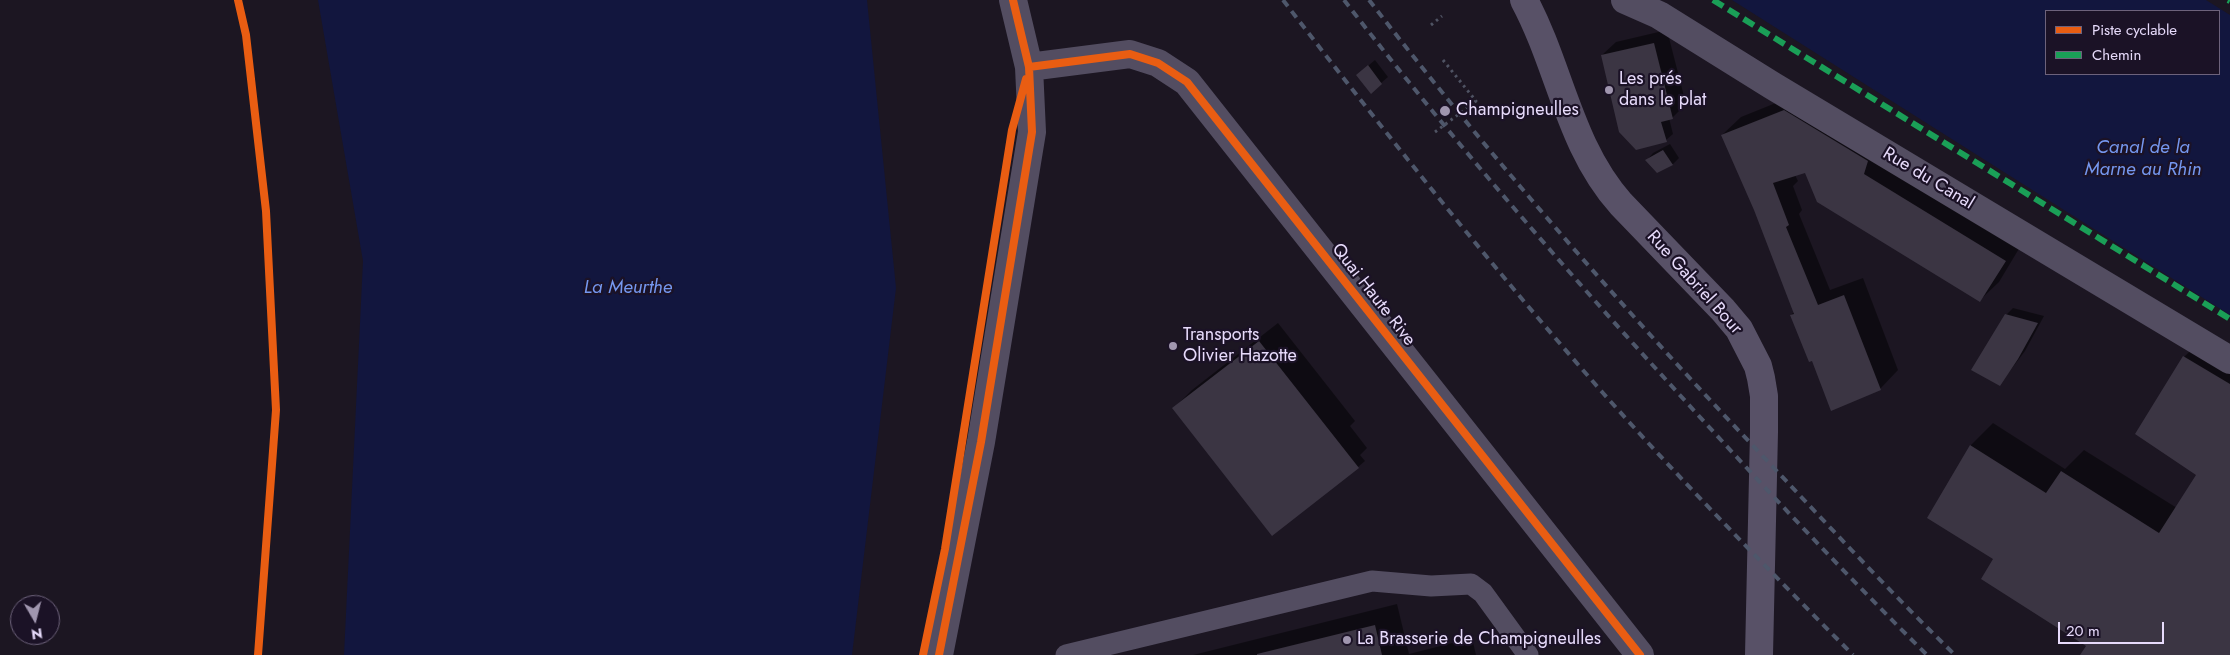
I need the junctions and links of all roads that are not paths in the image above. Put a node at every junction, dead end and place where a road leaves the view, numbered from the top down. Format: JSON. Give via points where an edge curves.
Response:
{"nodes":[{"id":1,"x":1013,"y":0,"type":"edge"},
{"id":2,"x":1524,"y":0,"type":"edge"},
{"id":3,"x":1625,"y":0,"type":"edge"},
{"id":4,"x":1030,"y":67,"type":"junction"},
{"id":5,"x":2230,"y":360,"type":"edge"},
{"id":6,"x":939,"y":655,"type":"edge"},
{"id":7,"x":1066,"y":655,"type":"edge"},
{"id":8,"x":1528,"y":655,"type":"edge"},
{"id":9,"x":1640,"y":655,"type":"edge"},
{"id":10,"x":1759,"y":655,"type":"edge"}],
"edges":[{"from":1,"to":4,"type":"street"},
{"from":2,"to":10,"type":"main road","name":"Rue Gabriel Bour","via":[[1594,169],[1621,204],[1739,329],[1758,366],[1764,396]]},
{"from":3,"to":5,"type":"street","name":"Rue du Canal","via":[[1659,15]]},
{"from":4,"to":6,"type":"street","via":[[1032,132],[981,442]]},
{"from":4,"to":9,"type":"street","name":"Quai Haute Rive","via":[[1130,54],[1158,63],[1187,82]]},
{"from":7,"to":8,"type":"lane","via":[[1380,581],[1431,586],[1471,584],[1483,593]]}]}
